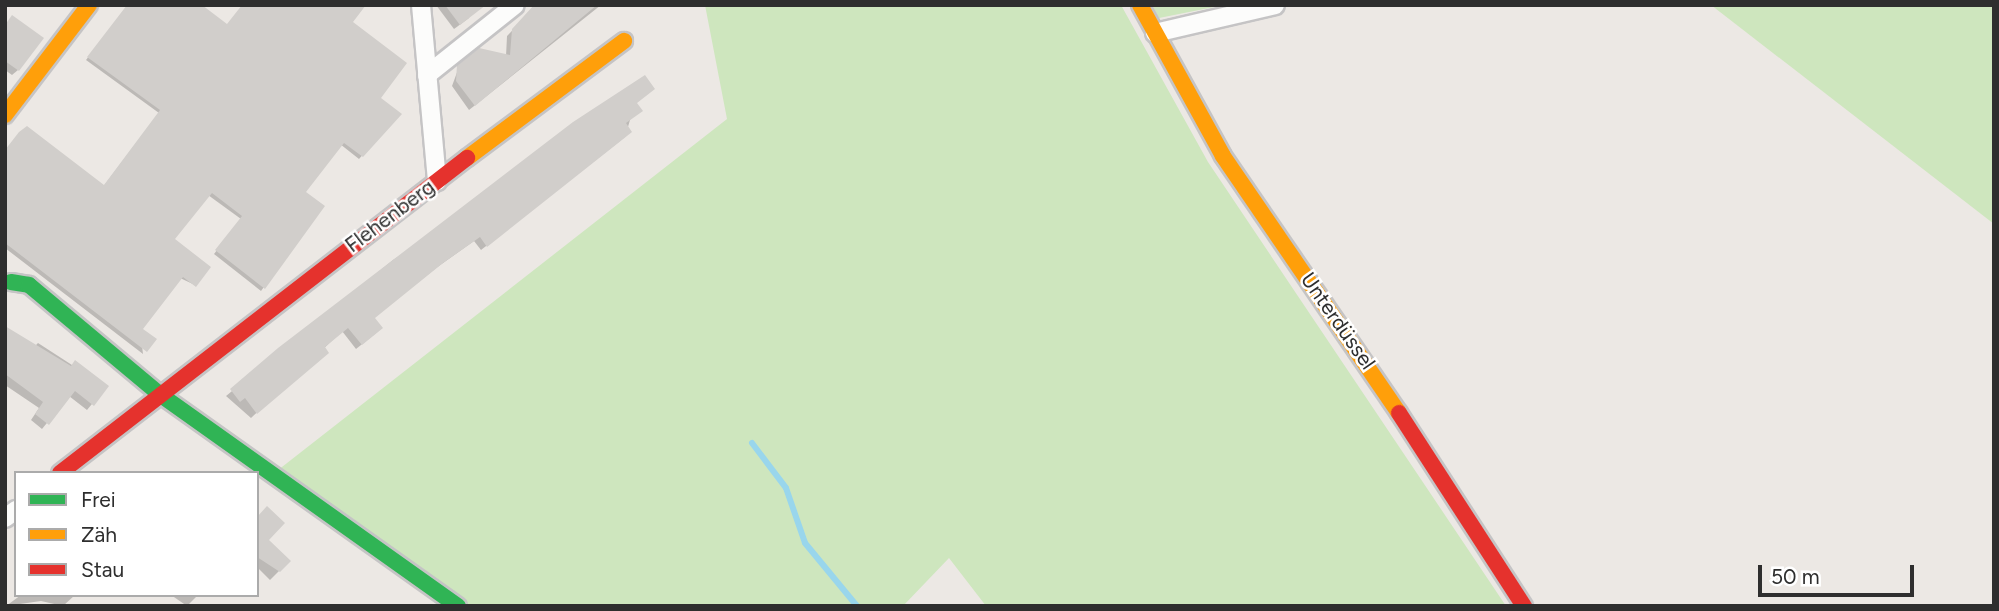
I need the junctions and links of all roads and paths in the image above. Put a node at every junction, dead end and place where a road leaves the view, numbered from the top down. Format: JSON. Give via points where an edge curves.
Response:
{"nodes":[{"id":1,"x":89,"y":5,"type":"edge"},
{"id":2,"x":421,"y":5,"type":"edge"},
{"id":3,"x":515,"y":5,"type":"edge"},
{"id":4,"x":1140,"y":5,"type":"edge"},
{"id":5,"x":1275,"y":5,"type":"edge"},
{"id":6,"x":1155,"y":33,"type":"junction"},
{"id":7,"x":624,"y":41,"type":"dead end"},
{"id":8,"x":427,"y":75,"type":"junction"},
{"id":9,"x":5,"y":115,"type":"edge"},
{"id":10,"x":437,"y":181,"type":"junction"},
{"id":11,"x":11,"y":282,"type":"dead end"},
{"id":12,"x":158,"y":393,"type":"junction"},
{"id":13,"x":62,"y":471,"type":"edge"},
{"id":14,"x":458,"y":606,"type":"edge"},
{"id":15,"x":1524,"y":606,"type":"edge"}],
"edges":[{"from":1,"to":9,"type":"street"},
{"from":2,"to":8,"type":"street"},
{"from":3,"to":8,"type":"street"},
{"from":4,"to":6,"type":"street","name":"Unterdüssel"},
{"from":5,"to":6,"type":"street"},
{"from":6,"to":15,"type":"street","name":"Unterdüssel","via":[[1223,156],[1367,361]]},
{"from":7,"to":10,"type":"street","name":"Flehenberg"},
{"from":8,"to":10,"type":"street"},
{"from":10,"to":12,"type":"street","name":"Flehenberg"},
{"from":11,"to":12,"type":"street","via":[[29,285]]},
{"from":12,"to":13,"type":"street","name":"Flehenberg"},
{"from":12,"to":14,"type":"street"}]}
